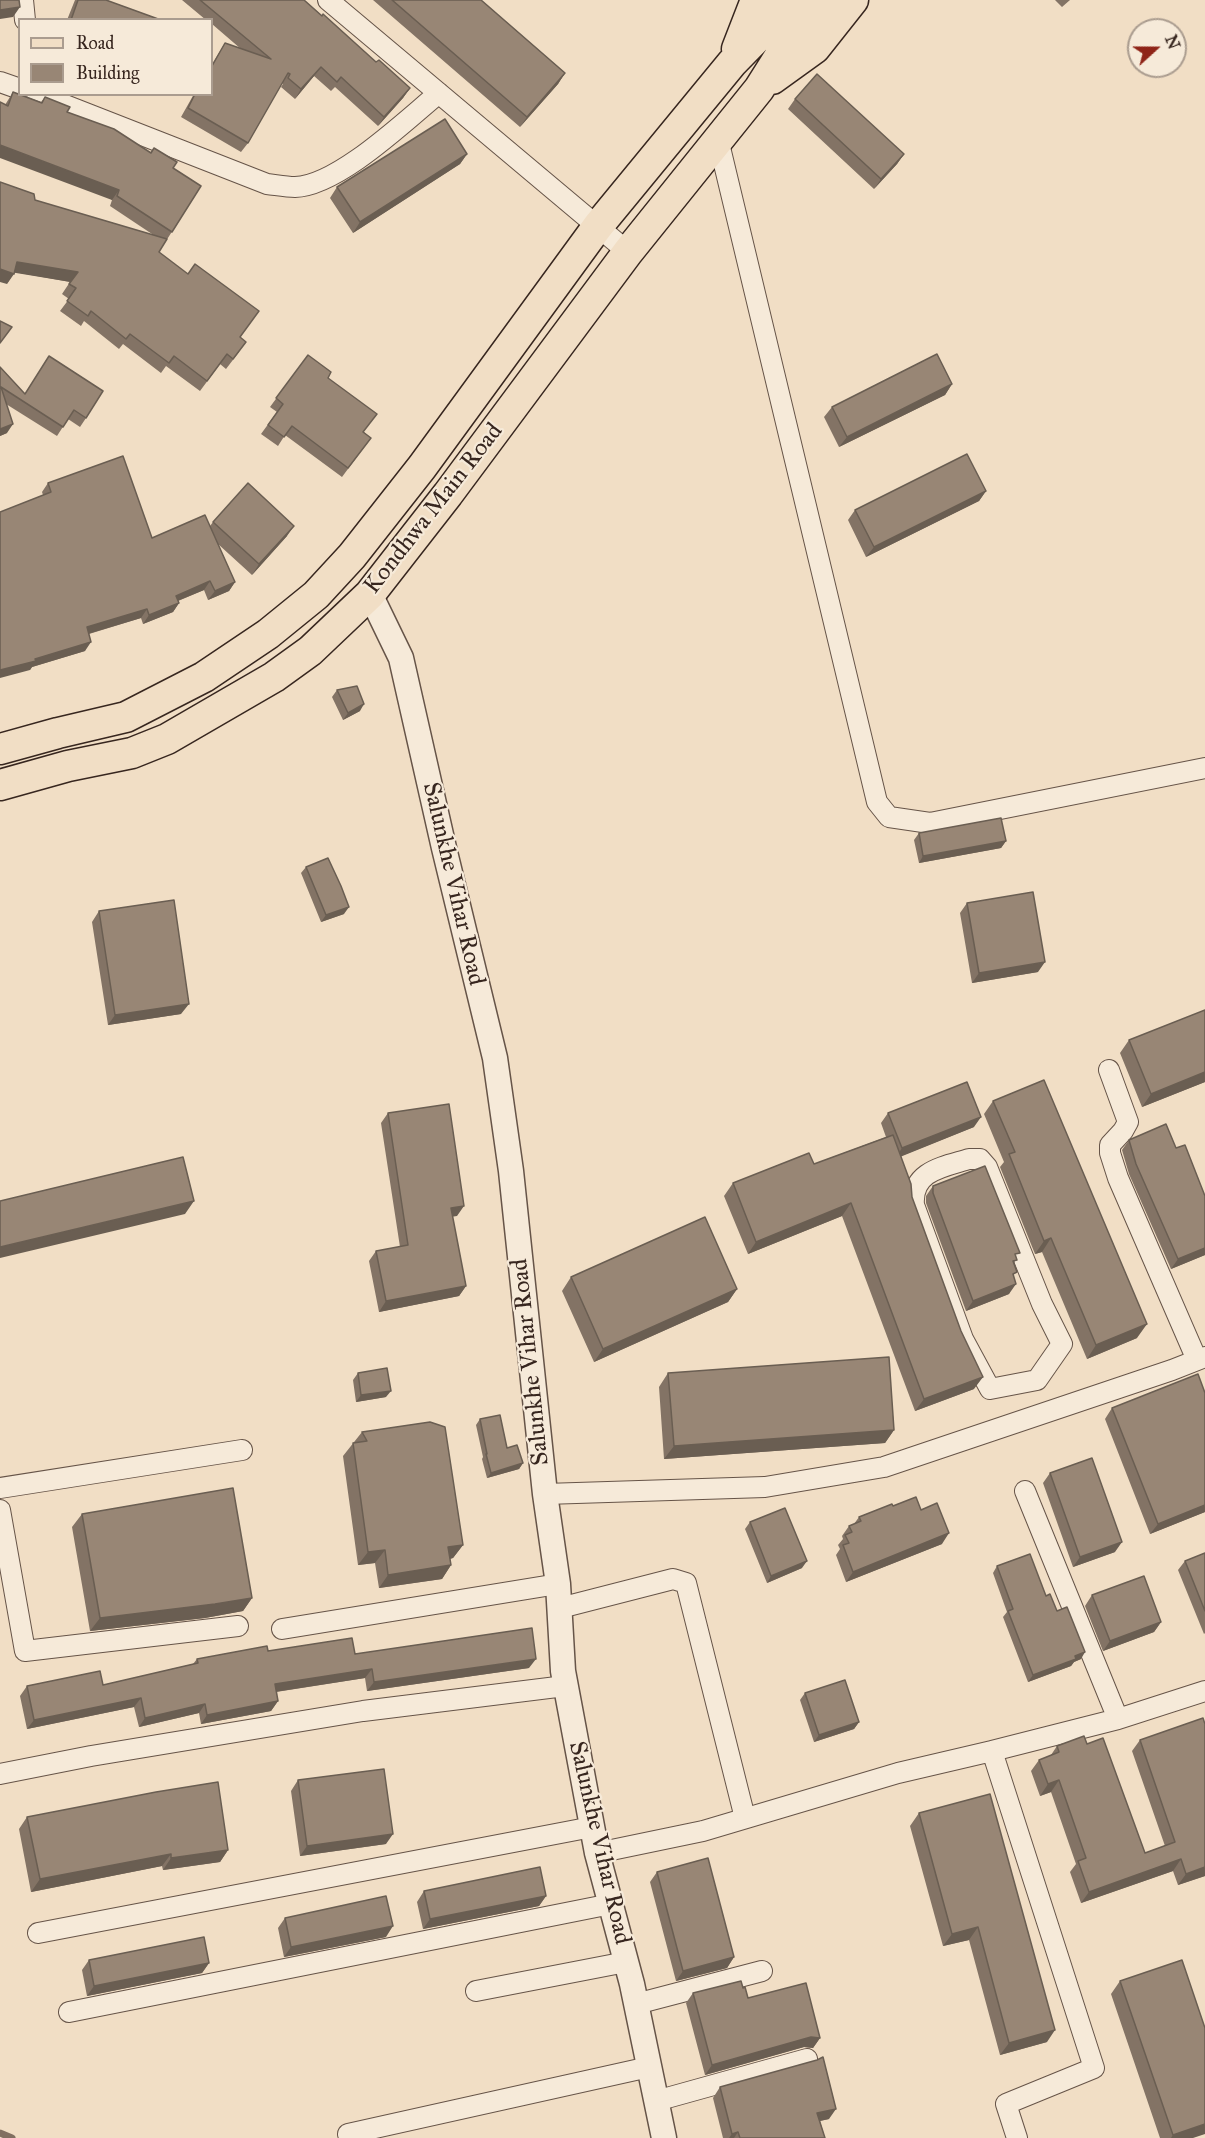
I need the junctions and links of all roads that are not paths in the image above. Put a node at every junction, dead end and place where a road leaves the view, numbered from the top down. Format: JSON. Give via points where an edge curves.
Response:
{"nodes":[{"id":1,"x":23,"y":0,"type":"edge"},
{"id":2,"x":328,"y":0,"type":"edge"},
{"id":3,"x":820,"y":0,"type":"edge"},
{"id":4,"x":853,"y":0,"type":"edge"},
{"id":5,"x":779,"y":12,"type":"edge"},
{"id":6,"x":25,"y":18,"type":"edge"},
{"id":7,"x":0,"y":82,"type":"edge"},
{"id":8,"x":18,"y":87,"type":"edge"},
{"id":9,"x":759,"y":89,"type":"junction"},
{"id":10,"x":439,"y":93,"type":"junction"},
{"id":11,"x":42,"y":96,"type":"edge"},
{"id":12,"x":718,"y":140,"type":"junction"},
{"id":13,"x":598,"y":226,"type":"junction"},
{"id":14,"x":628,"y":252,"type":"junction"},
{"id":15,"x":370,"y":594,"type":"junction"},
{"id":16,"x":97,"y":725,"type":"junction"},
{"id":17,"x":0,"y":749,"type":"edge"},
{"id":18,"x":107,"y":759,"type":"junction"},
{"id":19,"x":1205,"y":768,"type":"edge"},
{"id":20,"x":0,"y":785,"type":"edge"},
{"id":21,"x":1109,"y":1070,"type":"dead end"},
{"id":22,"x":1201,"y":1358,"type":"edge"},
{"id":23,"x":1037,"y":1380,"type":"junction"},
{"id":24,"x":1052,"y":1410,"type":"junction"},
{"id":25,"x":242,"y":1450,"type":"dead end"},
{"id":26,"x":0,"y":1488,"type":"edge"},
{"id":27,"x":1025,"y":1491,"type":"dead end"},
{"id":28,"x":545,"y":1494,"type":"junction"},
{"id":29,"x":0,"y":1510,"type":"edge"},
{"id":30,"x":559,"y":1596,"type":"junction"},
{"id":31,"x":238,"y":1626,"type":"dead end"},
{"id":32,"x":282,"y":1629,"type":"dead end"},
{"id":33,"x":565,"y":1686,"type":"junction"},
{"id":34,"x":1205,"y":1691,"type":"edge"},
{"id":35,"x":1118,"y":1719,"type":"junction"},
{"id":36,"x":992,"y":1751,"type":"junction"},
{"id":37,"x":0,"y":1774,"type":"edge"},
{"id":38,"x":745,"y":1818,"type":"junction"},
{"id":39,"x":592,"y":1827,"type":"junction"},
{"id":40,"x":597,"y":1853,"type":"junction"},
{"id":41,"x":611,"y":1904,"type":"junction"},
{"id":42,"x":38,"y":1933,"type":"dead end"},
{"id":43,"x":626,"y":1962,"type":"junction"},
{"id":44,"x":762,"y":1971,"type":"dead end"},
{"id":45,"x":476,"y":1991,"type":"dead end"},
{"id":46,"x":636,"y":2004,"type":"junction"},
{"id":47,"x":69,"y":2012,"type":"dead end"},
{"id":48,"x":807,"y":2059,"type":"dead end"},
{"id":49,"x":649,"y":2067,"type":"junction"},
{"id":50,"x":656,"y":2100,"type":"junction"},
{"id":51,"x":348,"y":2134,"type":"dead end"},
{"id":52,"x":664,"y":2138,"type":"edge"},
{"id":53,"x":1017,"y":2138,"type":"edge"}],
"edges":[{"from":1,"to":6,"type":"street"},
{"from":2,"to":10,"type":"street"},
{"from":3,"to":5,"type":"main road"},
{"from":4,"to":9,"type":"main road","via":[[815,48]]},
{"from":5,"to":9,"type":"main road"},
{"from":5,"to":13,"type":"main road","name":"Kondhwa Main Road"},
{"from":7,"to":8,"type":"street"},
{"from":9,"to":12,"type":"main road","name":"Kondhwa Main Road"},
{"from":10,"to":11,"type":"street","via":[[359,158],[324,180],[296,187],[267,184]]},
{"from":10,"to":13,"type":"street"},
{"from":12,"to":14,"type":"main road","name":"Kondhwa Main Road"},
{"from":12,"to":19,"type":"street","via":[[877,802],[889,817],[930,823]]},
{"from":13,"to":14,"type":"street"},
{"from":13,"to":16,"type":"main road","name":"Kondhwa Main Road","via":[[422,467],[316,595],[268,634],[204,677],[126,717]]},
{"from":14,"to":15,"type":"main road","name":"Kondhwa Main Road"},
{"from":15,"to":18,"type":"main road","name":"Kondhwa Main Road","via":[[310,651],[274,677],[167,739]]},
{"from":15,"to":28,"type":"street","name":"Salunkhe Vihar Road","via":[[401,658],[495,1058],[511,1171]]},
{"from":16,"to":17,"type":"main road","name":"Kondhwa Main Road"},
{"from":16,"to":18,"type":"main road"},
{"from":18,"to":20,"type":"main road","name":"Kondhwa Main Road"},
{"from":21,"to":22,"type":"street","via":[[1128,1122],[1110,1145],[1110,1154]]},
{"from":22,"to":24,"type":"street"},
{"from":23,"to":23,"type":"street","via":[[1062,1344],[987,1167],[980,1159],[936,1168],[918,1181],[913,1192],[914,1205],[963,1339],[990,1389]]},
{"from":23,"to":24,"type":"street"},
{"from":24,"to":28,"type":"street","via":[[884,1467],[765,1487]]},
{"from":25,"to":26,"type":"street"},
{"from":27,"to":35,"type":"street"},
{"from":28,"to":30,"type":"street","name":"Salunkhe Vihar Road"},
{"from":29,"to":31,"type":"street","via":[[25,1651]]},
{"from":30,"to":32,"type":"street"},
{"from":30,"to":33,"type":"street","name":"Salunkhe Vihar Road"},
{"from":30,"to":38,"type":"street","via":[[673,1579],[686,1583]]},
{"from":33,"to":37,"type":"street","via":[[363,1711]]},
{"from":33,"to":39,"type":"street","name":"Salunkhe Vihar Road"},
{"from":34,"to":35,"type":"street"},
{"from":35,"to":36,"type":"street"},
{"from":36,"to":38,"type":"street","via":[[898,1773]]},
{"from":36,"to":53,"type":"street","via":[[1094,2068],[1006,2104]]},
{"from":38,"to":40,"type":"street"},
{"from":39,"to":40,"type":"street","name":"Salunkhe Vihar Road"},
{"from":39,"to":42,"type":"street"},
{"from":40,"to":41,"type":"street","name":"Salunkhe Vihar Road"},
{"from":41,"to":43,"type":"street","name":"Salunkhe Vihar Road"},
{"from":41,"to":47,"type":"street"},
{"from":43,"to":45,"type":"street"},
{"from":43,"to":46,"type":"street","name":"Salunkhe Vihar Road"},
{"from":44,"to":46,"type":"street"},
{"from":46,"to":49,"type":"street","name":"Salunkhe Vihar Road"},
{"from":48,"to":50,"type":"street"},
{"from":49,"to":50,"type":"street","name":"Salunkhe Vihar Road"},
{"from":49,"to":51,"type":"street"},
{"from":50,"to":52,"type":"street","name":"Salunkhe Vihar Road"}]}
